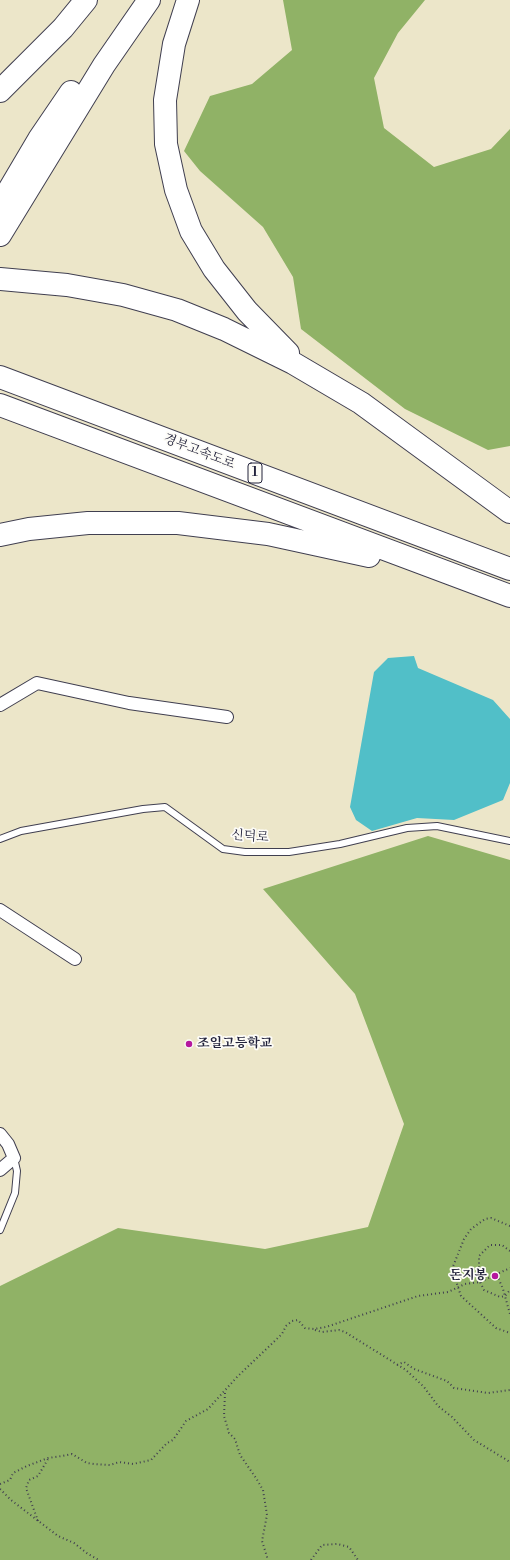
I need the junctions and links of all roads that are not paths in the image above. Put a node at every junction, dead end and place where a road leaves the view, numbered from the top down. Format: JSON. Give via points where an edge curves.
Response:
{"nodes":[{"id":1,"x":86,"y":0,"type":"edge"},
{"id":2,"x":133,"y":0,"type":"edge"},
{"id":3,"x":149,"y":0,"type":"edge"},
{"id":4,"x":188,"y":0,"type":"edge"},
{"id":5,"x":0,"y":91,"type":"edge"},
{"id":6,"x":0,"y":205,"type":"edge"},
{"id":7,"x":0,"y":236,"type":"edge"},
{"id":8,"x":5,"y":280,"type":"edge"},
{"id":9,"x":0,"y":377,"type":"edge"},
{"id":10,"x":332,"y":385,"type":"junction"},
{"id":11,"x":0,"y":404,"type":"edge"},
{"id":12,"x":510,"y":512,"type":"edge"},
{"id":13,"x":0,"y":535,"type":"edge"},
{"id":14,"x":510,"y":569,"type":"edge"},
{"id":15,"x":501,"y":592,"type":"edge"},
{"id":16,"x":0,"y":705,"type":"edge"},
{"id":17,"x":227,"y":717,"type":"dead end"},
{"id":18,"x":0,"y":840,"type":"edge"},
{"id":19,"x":510,"y":840,"type":"edge"},
{"id":20,"x":0,"y":910,"type":"edge"},
{"id":21,"x":75,"y":959,"type":"dead end"},
{"id":22,"x":0,"y":1134,"type":"edge"},
{"id":23,"x":14,"y":1158,"type":"junction"},
{"id":24,"x":0,"y":1170,"type":"edge"},
{"id":25,"x":0,"y":1230,"type":"edge"}],
"edges":[{"from":1,"to":5,"type":"highway","via":[[63,28]]},
{"from":2,"to":6,"type":"highway","via":[[39,139]]},
{"from":3,"to":7,"type":"highway","via":[[104,65]]},
{"from":4,"to":10,"type":"highway","via":[[174,44],[165,109],[166,144],[170,167],[187,222],[214,270],[247,312],[296,359]]},
{"from":8,"to":10,"type":"highway","via":[[92,289],[177,310],[268,350]]},
{"from":9,"to":14,"type":"highway","name":"경부고속도로","number":"1"},
{"from":10,"to":12,"type":"highway","via":[[385,420]]},
{"from":11,"to":15,"type":"highway","name":"경부고속도로","number":"1"},
{"from":13,"to":15,"type":"highway","via":[[29,529],[88,523],[204,525],[339,548]]},
{"from":16,"to":17,"type":"street","via":[[37,683],[128,703]]},
{"from":18,"to":19,"type":"lane","name":"신덕로","via":[[21,831],[166,807],[223,849],[245,852],[289,852],[340,844],[407,828],[437,826]]},
{"from":20,"to":21,"type":"street"},
{"from":22,"to":23,"type":"street"},
{"from":23,"to":24,"type":"street"},
{"from":23,"to":25,"type":"lane","via":[[17,1170],[15,1193]]}]}
